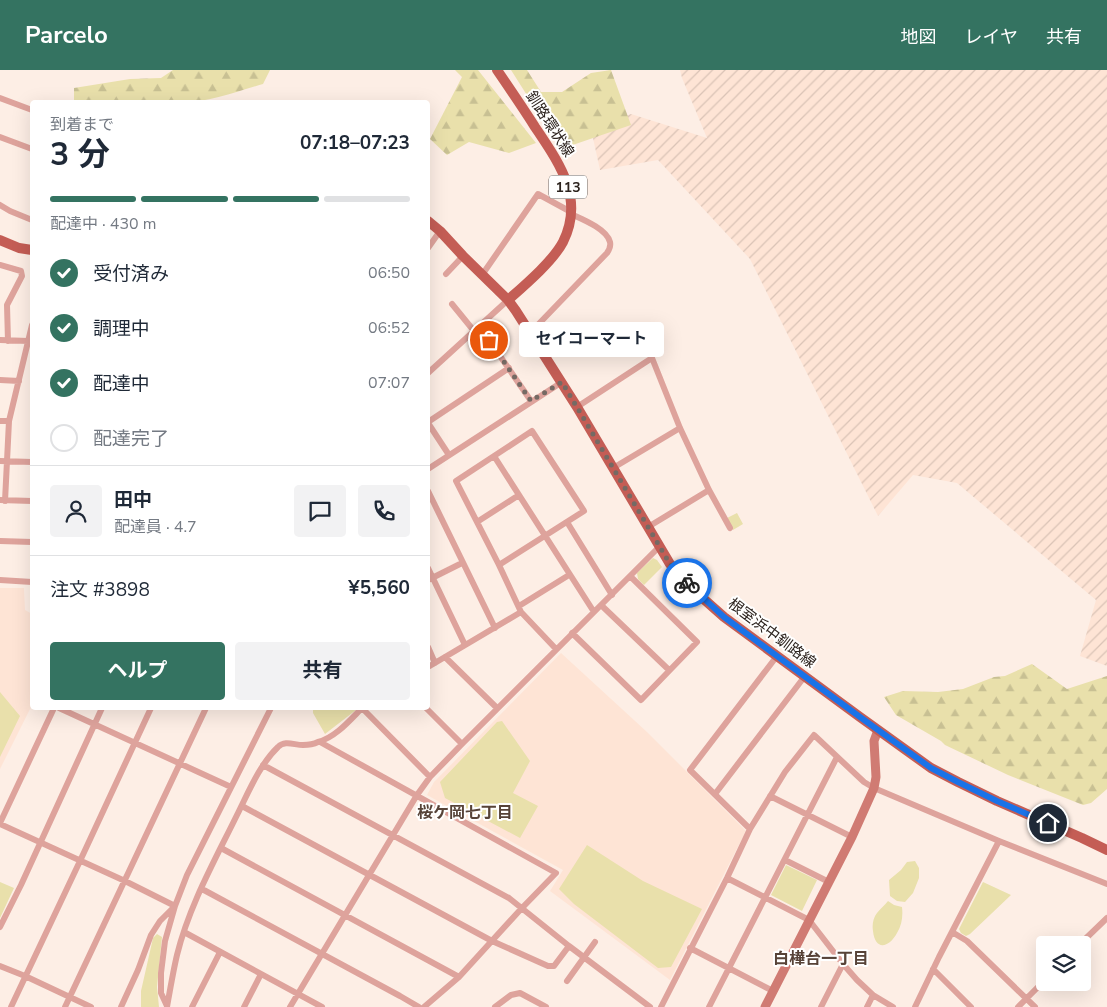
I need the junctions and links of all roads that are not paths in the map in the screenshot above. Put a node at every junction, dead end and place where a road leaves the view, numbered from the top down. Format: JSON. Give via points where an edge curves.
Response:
{"nodes":[{"id":1,"x":497,"y":70,"type":"edge"},
{"id":2,"x":0,"y":98,"type":"edge"},
{"id":3,"x":30,"y":109,"type":"edge"},
{"id":4,"x":0,"y":137,"type":"edge"},
{"id":5,"x":30,"y":148,"type":"edge"},
{"id":6,"x":0,"y":205,"type":"edge"},
{"id":7,"x":571,"y":213,"type":"junction"},
{"id":8,"x":30,"y":219,"type":"edge"},
{"id":9,"x":430,"y":223,"type":"edge"},
{"id":10,"x":440,"y":231,"type":"junction"},
{"id":11,"x":0,"y":240,"type":"edge"},
{"id":12,"x":430,"y":245,"type":"edge"},
{"id":13,"x":30,"y":250,"type":"edge"},
{"id":14,"x":463,"y":256,"type":"junction"},
{"id":15,"x":0,"y":265,"type":"edge"},
{"id":16,"x":446,"y":274,"type":"dead end"},
{"id":17,"x":482,"y":275,"type":"junction"},
{"id":18,"x":508,"y":300,"type":"junction"},
{"id":19,"x":452,"y":304,"type":"dead end"},
{"id":20,"x":477,"y":329,"type":"junction"},
{"id":21,"x":530,"y":332,"type":"junction"},
{"id":22,"x":30,"y":334,"type":"edge"},
{"id":23,"x":0,"y":340,"type":"edge"},
{"id":24,"x":8,"y":340,"type":"junction"},
{"id":25,"x":28,"y":341,"type":"junction"},
{"id":26,"x":509,"y":368,"type":"junction"},
{"id":27,"x":430,"y":371,"type":"edge"},
{"id":28,"x":0,"y":380,"type":"edge"},
{"id":29,"x":19,"y":381,"type":"junction"},
{"id":30,"x":562,"y":382,"type":"junction"},
{"id":31,"x":531,"y":401,"type":"junction"},
{"id":32,"x":577,"y":407,"type":"junction"},
{"id":33,"x":0,"y":421,"type":"edge"},
{"id":34,"x":10,"y":421,"type":"junction"},
{"id":35,"x":430,"y":422,"type":"edge"},
{"id":36,"x":430,"y":426,"type":"edge"},
{"id":37,"x":680,"y":428,"type":"junction"},
{"id":38,"x":448,"y":456,"type":"junction"},
{"id":39,"x":494,"y":456,"type":"junction"},
{"id":40,"x":3,"y":461,"type":"edge"},
{"id":41,"x":30,"y":462,"type":"edge"},
{"id":42,"x":430,"y":468,"type":"edge"},
{"id":43,"x":613,"y":468,"type":"junction"},
{"id":44,"x":709,"y":490,"type":"junction"},
{"id":45,"x":430,"y":495,"type":"edge"},
{"id":46,"x":519,"y":495,"type":"junction"},
{"id":47,"x":2,"y":500,"type":"edge"},
{"id":48,"x":30,"y":502,"type":"edge"},
{"id":49,"x":477,"y":522,"type":"junction"},
{"id":50,"x":567,"y":522,"type":"junction"},
{"id":51,"x":648,"y":527,"type":"junction"},
{"id":52,"x":730,"y":528,"type":"dead end"},
{"id":53,"x":544,"y":536,"type":"junction"},
{"id":54,"x":0,"y":541,"type":"edge"},
{"id":55,"x":30,"y":542,"type":"edge"},
{"id":56,"x":660,"y":547,"type":"junction"},
{"id":57,"x":462,"y":563,"type":"junction"},
{"id":58,"x":499,"y":565,"type":"junction"},
{"id":59,"x":569,"y":575,"type":"junction"},
{"id":60,"x":630,"y":576,"type":"junction"},
{"id":61,"x":430,"y":579,"type":"edge"},
{"id":62,"x":0,"y":580,"type":"edge"},
{"id":63,"x":30,"y":582,"type":"edge"},
{"id":64,"x":612,"y":595,"type":"junction"},
{"id":65,"x":601,"y":605,"type":"junction"},
{"id":66,"x":520,"y":609,"type":"junction"},
{"id":67,"x":594,"y":612,"type":"junction"},
{"id":68,"x":495,"y":628,"type":"junction"},
{"id":69,"x":572,"y":633,"type":"junction"},
{"id":70,"x":465,"y":645,"type":"junction"},
{"id":71,"x":556,"y":649,"type":"junction"},
{"id":72,"x":430,"y":652,"type":"edge"},
{"id":73,"x":777,"y":656,"type":"junction"},
{"id":74,"x":445,"y":658,"type":"junction"},
{"id":75,"x":435,"y":663,"type":"junction"},
{"id":76,"x":430,"y":666,"type":"edge"},
{"id":77,"x":669,"y":670,"type":"junction"},
{"id":78,"x":805,"y":676,"type":"junction"},
{"id":79,"x":497,"y":708,"type":"junction"},
{"id":80,"x":53,"y":710,"type":"edge"},
{"id":81,"x":64,"y":710,"type":"edge"},
{"id":82,"x":101,"y":710,"type":"edge"},
{"id":83,"x":150,"y":710,"type":"edge"},
{"id":84,"x":205,"y":710,"type":"edge"},
{"id":85,"x":270,"y":710,"type":"edge"},
{"id":86,"x":359,"y":710,"type":"edge"},
{"id":87,"x":363,"y":710,"type":"edge"},
{"id":88,"x":428,"y":710,"type":"edge"},
{"id":89,"x":95,"y":724,"type":"junction"},
{"id":90,"x":878,"y":730,"type":"junction"},
{"id":91,"x":320,"y":742,"type":"junction"},
{"id":92,"x":135,"y":743,"type":"junction"},
{"id":93,"x":462,"y":744,"type":"junction"},
{"id":94,"x":837,"y":757,"type":"junction"},
{"id":95,"x":179,"y":764,"type":"junction"},
{"id":96,"x":263,"y":765,"type":"junction"},
{"id":97,"x":430,"y":777,"type":"junction"},
{"id":98,"x":231,"y":787,"type":"junction"},
{"id":99,"x":874,"y":788,"type":"junction"},
{"id":100,"x":714,"y":794,"type":"junction"},
{"id":101,"x":417,"y":795,"type":"junction"},
{"id":102,"x":770,"y":796,"type":"junction"},
{"id":103,"x":242,"y":806,"type":"junction"},
{"id":104,"x":808,"y":814,"type":"junction"},
{"id":105,"x":0,"y":823,"type":"edge"},
{"id":106,"x":750,"y":829,"type":"junction"},
{"id":107,"x":392,"y":836,"type":"junction"},
{"id":108,"x":852,"y":837,"type":"junction"},
{"id":109,"x":999,"y":841,"type":"junction"},
{"id":110,"x":40,"y":842,"type":"junction"},
{"id":111,"x":221,"y":848,"type":"junction"},
{"id":112,"x":1107,"y":850,"type":"edge"},
{"id":113,"x":784,"y":860,"type":"junction"},
{"id":114,"x":80,"y":861,"type":"junction"},
{"id":115,"x":369,"y":875,"type":"junction"},
{"id":116,"x":727,"y":878,"type":"junction"},
{"id":117,"x":125,"y":881,"type":"junction"},
{"id":118,"x":829,"y":882,"type":"junction"},
{"id":119,"x":1107,"y":884,"type":"edge"},
{"id":120,"x":202,"y":889,"type":"junction"},
{"id":121,"x":766,"y":897,"type":"junction"},
{"id":122,"x":174,"y":906,"type":"junction"},
{"id":123,"x":521,"y":909,"type":"junction"},
{"id":124,"x":346,"y":915,"type":"junction"},
{"id":125,"x":1107,"y":918,"type":"edge"},
{"id":126,"x":809,"y":920,"type":"junction"},
{"id":127,"x":0,"y":927,"type":"edge"},
{"id":128,"x":184,"y":932,"type":"junction"},
{"id":129,"x":952,"y":932,"type":"junction"},
{"id":130,"x":1088,"y":936,"type":"edge"},
{"id":131,"x":492,"y":941,"type":"junction"},
{"id":132,"x":594,"y":942,"type":"dead end"},
{"id":133,"x":569,"y":946,"type":"junction"},
{"id":134,"x":690,"y":948,"type":"junction"},
{"id":135,"x":220,"y":952,"type":"junction"},
{"id":136,"x":322,"y":954,"type":"junction"},
{"id":137,"x":584,"y":958,"type":"junction"},
{"id":138,"x":843,"y":964,"type":"junction"},
{"id":139,"x":0,"y":966,"type":"edge"},
{"id":140,"x":729,"y":968,"type":"junction"},
{"id":141,"x":934,"y":969,"type":"junction"},
{"id":142,"x":261,"y":974,"type":"junction"},
{"id":143,"x":25,"y":976,"type":"junction"},
{"id":144,"x":459,"y":977,"type":"junction"},
{"id":145,"x":568,"y":981,"type":"dead end"},
{"id":146,"x":1036,"y":989,"type":"edge"},
{"id":147,"x":773,"y":991,"type":"junction"},
{"id":148,"x":298,"y":994,"type":"junction"},
{"id":149,"x":873,"y":995,"type":"junction"},
{"id":150,"x":70,"y":997,"type":"junction"},
{"id":151,"x":1026,"y":999,"type":"junction"},
{"id":152,"x":11,"y":1007,"type":"edge"},
{"id":153,"x":65,"y":1007,"type":"edge"},
{"id":154,"x":91,"y":1007,"type":"edge"},
{"id":155,"x":121,"y":1007,"type":"edge"},
{"id":156,"x":192,"y":1007,"type":"edge"},
{"id":157,"x":244,"y":1007,"type":"edge"},
{"id":158,"x":290,"y":1007,"type":"edge"},
{"id":159,"x":322,"y":1007,"type":"edge"},
{"id":160,"x":419,"y":1007,"type":"edge"},
{"id":161,"x":424,"y":1007,"type":"edge"},
{"id":162,"x":495,"y":1007,"type":"edge"},
{"id":163,"x":546,"y":1007,"type":"edge"},
{"id":164,"x":650,"y":1007,"type":"edge"},
{"id":165,"x":660,"y":1007,"type":"edge"},
{"id":166,"x":709,"y":1007,"type":"edge"},
{"id":167,"x":765,"y":1007,"type":"edge"},
{"id":168,"x":821,"y":1007,"type":"edge"},
{"id":169,"x":866,"y":1007,"type":"edge"},
{"id":170,"x":893,"y":1007,"type":"edge"},
{"id":171,"x":915,"y":1007,"type":"edge"},
{"id":172,"x":971,"y":1007,"type":"edge"},
{"id":173,"x":1018,"y":1007,"type":"edge"},
{"id":174,"x":1035,"y":1007,"type":"edge"}],
"edges":[{"from":1,"to":7,"type":"main road","name":"釧路環状線","number":"113","via":[[562,170],[571,199]]},
{"from":2,"to":3,"type":"street"},
{"from":4,"to":5,"type":"street"},
{"from":6,"to":8,"type":"street"},
{"from":7,"to":17,"type":"street","via":[[538,194]]},
{"from":7,"to":18,"type":"main road","name":"釧路環状線","number":"113","via":[[565,236],[554,255]]},
{"from":7,"to":21,"type":"street","via":[[604,232],[610,248]]},
{"from":9,"to":10,"type":"main road"},
{"from":10,"to":12,"type":"street"},
{"from":10,"to":14,"type":"main road"},
{"from":11,"to":13,"type":"main road"},
{"from":14,"to":16,"type":"street"},
{"from":14,"to":17,"type":"main road"},
{"from":15,"to":24,"type":"street","via":[[21,271],[22,276],[7,305]]},
{"from":17,"to":18,"type":"main road"},
{"from":18,"to":20,"type":"street"},
{"from":18,"to":21,"type":"main road","name":"根室浜中釧路線"},
{"from":19,"to":20,"type":"street"},
{"from":20,"to":26,"type":"street"},
{"from":20,"to":27,"type":"street"},
{"from":21,"to":30,"type":"main road","name":"根室浜中釧路線"},
{"from":22,"to":25,"type":"street"},
{"from":23,"to":24,"type":"street"},
{"from":24,"to":25,"type":"street"},
{"from":25,"to":29,"type":"street"},
{"from":26,"to":31,"type":"street"},
{"from":26,"to":35,"type":"street"},
{"from":28,"to":29,"type":"street"},
{"from":29,"to":34,"type":"street"},
{"from":30,"to":31,"type":"street"},
{"from":30,"to":32,"type":"main road","name":"根室浜中釧路線"},
{"from":31,"to":38,"type":"street"},
{"from":32,"to":37,"type":"street","via":[[652,358]]},
{"from":32,"to":43,"type":"main road","name":"根室浜中釧路線"},
{"from":33,"to":34,"type":"street"},
{"from":34,"to":40,"type":"street"},
{"from":36,"to":38,"type":"street"},
{"from":37,"to":43,"type":"street"},
{"from":37,"to":44,"type":"street"},
{"from":38,"to":42,"type":"street"},
{"from":39,"to":46,"type":"street"},
{"from":39,"to":49,"type":"street","via":[[456,481]]},
{"from":39,"to":50,"type":"street","via":[[532,432],[584,511]]},
{"from":40,"to":41,"type":"street"},
{"from":40,"to":47,"type":"street"},
{"from":43,"to":51,"type":"main road","name":"根室浜中釧路線"},
{"from":44,"to":51,"type":"street"},
{"from":44,"to":52,"type":"street"},
{"from":45,"to":57,"type":"street"},
{"from":46,"to":49,"type":"street"},
{"from":46,"to":53,"type":"street"},
{"from":47,"to":48,"type":"street"},
{"from":49,"to":58,"type":"street"},
{"from":50,"to":53,"type":"street"},
{"from":50,"to":64,"type":"street"},
{"from":51,"to":56,"type":"main road","name":"根室浜中釧路線"},
{"from":53,"to":58,"type":"street"},
{"from":53,"to":59,"type":"street"},
{"from":54,"to":55,"type":"street"},
{"from":56,"to":60,"type":"street"},
{"from":56,"to":73,"type":"main road","name":"根室浜中釧路線","via":[[689,586]]},
{"from":57,"to":61,"type":"street"},
{"from":57,"to":68,"type":"street"},
{"from":58,"to":66,"type":"street"},
{"from":59,"to":66,"type":"street"},
{"from":59,"to":67,"type":"street"},
{"from":60,"to":64,"type":"street"},
{"from":60,"to":77,"type":"street","via":[[697,642]]},
{"from":61,"to":70,"type":"street"},
{"from":62,"to":63,"type":"street"},
{"from":64,"to":65,"type":"street"},
{"from":65,"to":67,"type":"street"},
{"from":65,"to":77,"type":"street"},
{"from":66,"to":68,"type":"street"},
{"from":66,"to":71,"type":"street"},
{"from":67,"to":69,"type":"street"},
{"from":68,"to":70,"type":"street"},
{"from":69,"to":71,"type":"street"},
{"from":69,"to":77,"type":"street","via":[[642,700]]},
{"from":70,"to":74,"type":"street"},
{"from":71,"to":79,"type":"street"},
{"from":72,"to":75,"type":"street"},
{"from":73,"to":78,"type":"main road","name":"根室浜中釧路線"},
{"from":73,"to":100,"type":"street","via":[[690,770]]},
{"from":74,"to":75,"type":"street"},
{"from":74,"to":79,"type":"street"},
{"from":75,"to":76,"type":"street"},
{"from":78,"to":90,"type":"main road","name":"根室浜中釧路線"},
{"from":78,"to":100,"type":"street"},
{"from":79,"to":93,"type":"street"},
{"from":80,"to":105,"type":"street"},
{"from":81,"to":89,"type":"street"},
{"from":82,"to":89,"type":"street"},
{"from":83,"to":92,"type":"street"},
{"from":84,"to":95,"type":"street"},
{"from":85,"to":98,"type":"street"},
{"from":86,"to":91,"type":"street","via":[[335,734]]},
{"from":87,"to":97,"type":"street"},
{"from":88,"to":93,"type":"street"},
{"from":89,"to":92,"type":"street"},
{"from":89,"to":110,"type":"street"},
{"from":90,"to":99,"type":"street","via":[[874,741]]},
{"from":90,"to":112,"type":"main road","name":"根室浜中釧路線","via":[[931,768]]},
{"from":91,"to":96,"type":"street","via":[[282,744]]},
{"from":91,"to":101,"type":"street"},
{"from":92,"to":95,"type":"street"},
{"from":92,"to":114,"type":"street"},
{"from":93,"to":97,"type":"street"},
{"from":94,"to":99,"type":"street"},
{"from":94,"to":102,"type":"street","via":[[814,735]]},
{"from":94,"to":104,"type":"street"},
{"from":95,"to":98,"type":"street"},
{"from":95,"to":117,"type":"street"},
{"from":96,"to":103,"type":"street"},
{"from":96,"to":107,"type":"street"},
{"from":97,"to":101,"type":"street"},
{"from":98,"to":122,"type":"street"},
{"from":99,"to":108,"type":"street"},
{"from":99,"to":109,"type":"street"},
{"from":100,"to":106,"type":"street"},
{"from":101,"to":107,"type":"street"},
{"from":101,"to":123,"type":"street","via":[[556,872]]},
{"from":102,"to":104,"type":"street"},
{"from":102,"to":106,"type":"street"},
{"from":103,"to":111,"type":"street"},
{"from":103,"to":115,"type":"street"},
{"from":104,"to":108,"type":"street"},
{"from":104,"to":113,"type":"street"},
{"from":105,"to":110,"type":"street"},
{"from":106,"to":116,"type":"street"},
{"from":107,"to":115,"type":"street"},
{"from":107,"to":123,"type":"street","via":[[509,898]]},
{"from":108,"to":118,"type":"street"},
{"from":109,"to":119,"type":"street"},
{"from":109,"to":129,"type":"street"},
{"from":110,"to":114,"type":"street"},
{"from":110,"to":127,"type":"street"},
{"from":111,"to":120,"type":"street"},
{"from":111,"to":124,"type":"street"},
{"from":113,"to":118,"type":"street"},
{"from":113,"to":121,"type":"street"},
{"from":114,"to":117,"type":"street"},
{"from":114,"to":143,"type":"street"},
{"from":115,"to":124,"type":"street"},
{"from":115,"to":131,"type":"street"},
{"from":116,"to":121,"type":"street"},
{"from":116,"to":134,"type":"street"},
{"from":117,"to":122,"type":"street"},
{"from":117,"to":150,"type":"street"},
{"from":118,"to":126,"type":"street"},
{"from":120,"to":128,"type":"street"},
{"from":120,"to":136,"type":"street"},
{"from":121,"to":126,"type":"street"},
{"from":121,"to":140,"type":"street"},
{"from":122,"to":128,"type":"street","via":[[161,973],[161,993],[167,1007]]},
{"from":122,"to":155,"type":"street","via":[[151,935]]},
{"from":123,"to":131,"type":"street"},
{"from":123,"to":133,"type":"street"},
{"from":124,"to":136,"type":"street"},
{"from":124,"to":144,"type":"street"},
{"from":125,"to":130,"type":"street"},
{"from":126,"to":138,"type":"street"},
{"from":126,"to":147,"type":"street"},
{"from":128,"to":135,"type":"street"},
{"from":129,"to":141,"type":"street"},
{"from":129,"to":151,"type":"street","via":[[967,941]]},
{"from":131,"to":133,"type":"street","via":[[548,966],[554,966]]},
{"from":131,"to":144,"type":"street"},
{"from":132,"to":137,"type":"street"},
{"from":133,"to":137,"type":"street"},
{"from":134,"to":140,"type":"street"},
{"from":134,"to":165,"type":"street"},
{"from":135,"to":142,"type":"street"},
{"from":135,"to":156,"type":"street"},
{"from":136,"to":148,"type":"street"},
{"from":136,"to":160,"type":"street"},
{"from":137,"to":145,"type":"street"},
{"from":137,"to":164,"type":"street"},
{"from":138,"to":149,"type":"street"},
{"from":138,"to":168,"type":"street"},
{"from":139,"to":143,"type":"street"},
{"from":140,"to":147,"type":"street"},
{"from":140,"to":166,"type":"street"},
{"from":141,"to":171,"type":"street"},
{"from":141,"to":172,"type":"street"},
{"from":142,"to":148,"type":"street"},
{"from":142,"to":157,"type":"street"},
{"from":143,"to":150,"type":"street"},
{"from":143,"to":152,"type":"street"},
{"from":144,"to":161,"type":"street"},
{"from":146,"to":151,"type":"street"},
{"from":147,"to":167,"type":"street"},
{"from":148,"to":158,"type":"street"},
{"from":148,"to":159,"type":"street"},
{"from":149,"to":169,"type":"street"},
{"from":149,"to":170,"type":"street"},
{"from":150,"to":153,"type":"street"},
{"from":150,"to":154,"type":"street"},
{"from":151,"to":173,"type":"street"},
{"from":151,"to":174,"type":"street"},
{"from":162,"to":163,"type":"street","via":[[511,995],[520,993]]}]}
